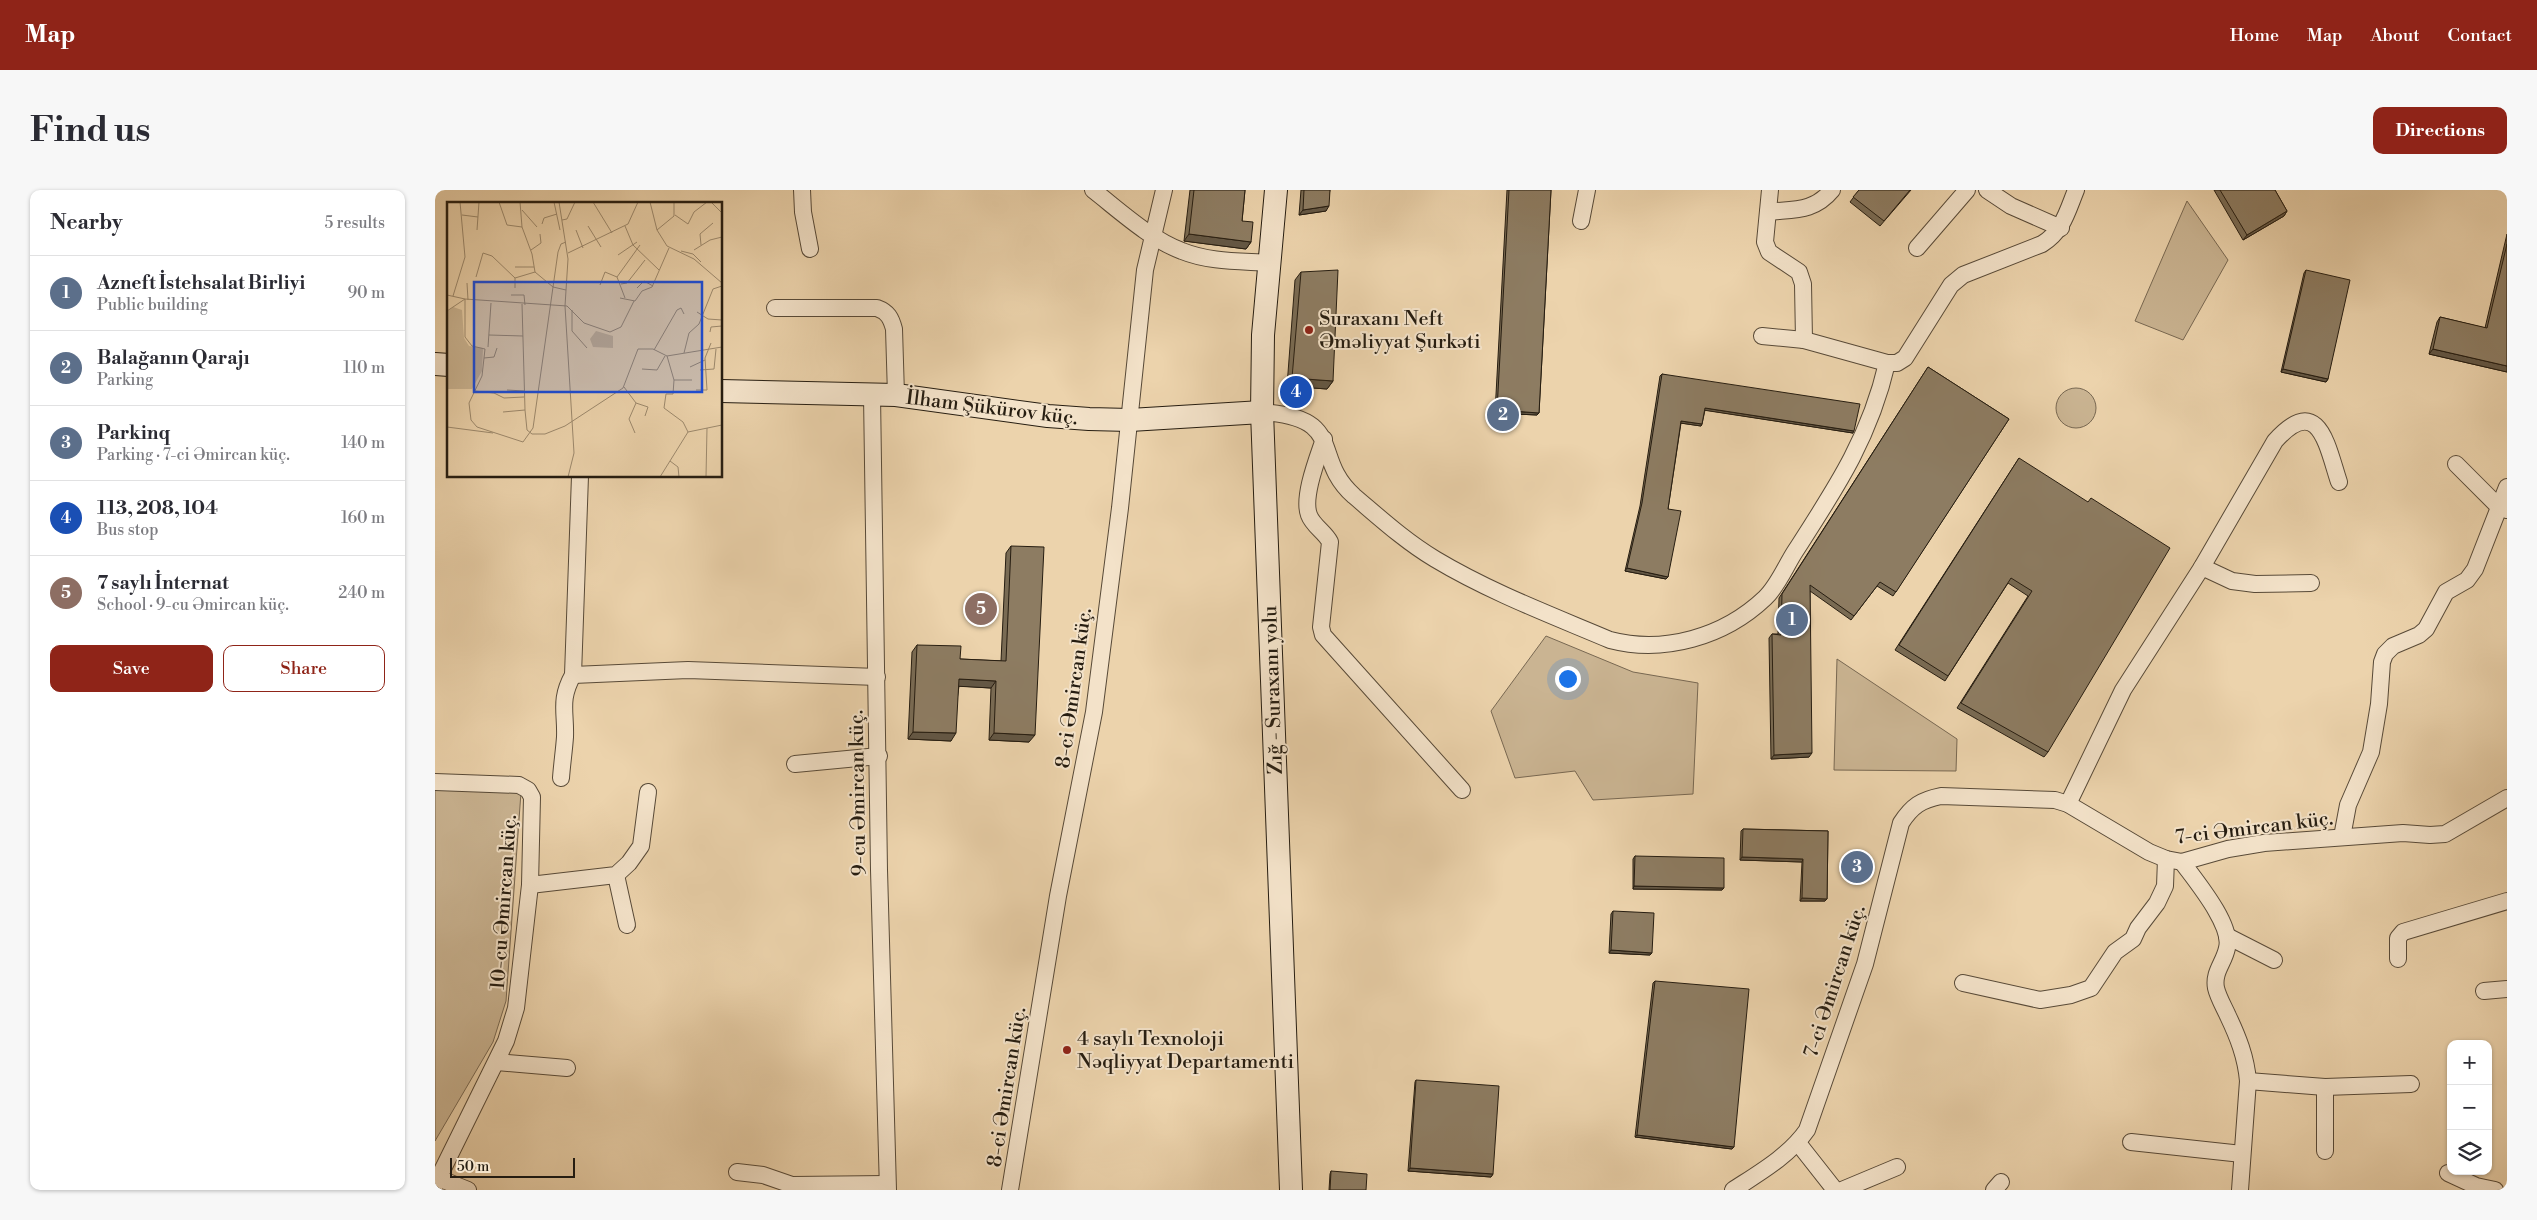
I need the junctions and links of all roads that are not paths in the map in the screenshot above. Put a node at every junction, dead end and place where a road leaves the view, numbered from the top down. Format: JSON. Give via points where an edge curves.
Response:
{"nodes":[{"id":1,"x":802,"y":190,"type":"edge"},
{"id":2,"x":1093,"y":190,"type":"edge"},
{"id":3,"x":1164,"y":190,"type":"edge"},
{"id":4,"x":1276,"y":190,"type":"edge"},
{"id":5,"x":1587,"y":190,"type":"edge"},
{"id":6,"x":1770,"y":190,"type":"edge"},
{"id":7,"x":1832,"y":190,"type":"edge"},
{"id":8,"x":1967,"y":190,"type":"edge"},
{"id":9,"x":1987,"y":190,"type":"edge"},
{"id":10,"x":2076,"y":190,"type":"edge"},
{"id":11,"x":1768,"y":212,"type":"junction"},
{"id":12,"x":1581,"y":221,"type":"dead end"},
{"id":13,"x":2061,"y":228,"type":"junction"},
{"id":14,"x":1155,"y":236,"type":"junction"},
{"id":15,"x":1917,"y":248,"type":"dead end"},
{"id":16,"x":810,"y":249,"type":"dead end"},
{"id":17,"x":1269,"y":263,"type":"junction"},
{"id":18,"x":775,"y":308,"type":"dead end"},
{"id":19,"x":1762,"y":336,"type":"dead end"},
{"id":20,"x":1804,"y":340,"type":"junction"},
{"id":21,"x":1887,"y":363,"type":"junction"},
{"id":22,"x":723,"y":391,"type":"edge"},
{"id":23,"x":872,"y":395,"type":"junction"},
{"id":24,"x":897,"y":395,"type":"junction"},
{"id":25,"x":1262,"y":412,"type":"junction"},
{"id":26,"x":1130,"y":420,"type":"junction"},
{"id":27,"x":1324,"y":439,"type":"junction"},
{"id":28,"x":2455,"y":464,"type":"dead end"},
{"id":29,"x":581,"y":478,"type":"edge"},
{"id":30,"x":2339,"y":482,"type":"dead end"},
{"id":31,"x":2507,"y":487,"type":"edge"},
{"id":32,"x":2503,"y":508,"type":"edge"},
{"id":33,"x":2202,"y":567,"type":"junction"},
{"id":34,"x":2311,"y":583,"type":"dead end"},
{"id":35,"x":573,"y":676,"type":"junction"},
{"id":36,"x":877,"y":677,"type":"junction"},
{"id":37,"x":879,"y":756,"type":"junction"},
{"id":38,"x":795,"y":764,"type":"dead end"},
{"id":39,"x":561,"y":778,"type":"dead end"},
{"id":40,"x":435,"y":782,"type":"edge"},
{"id":41,"x":1462,"y":790,"type":"dead end"},
{"id":42,"x":648,"y":792,"type":"dead end"},
{"id":43,"x":2507,"y":798,"type":"edge"},
{"id":44,"x":2068,"y":804,"type":"junction"},
{"id":45,"x":2343,"y":837,"type":"junction"},
{"id":46,"x":2174,"y":861,"type":"junction"},
{"id":47,"x":616,"y":875,"type":"junction"},
{"id":48,"x":530,"y":885,"type":"junction"},
{"id":49,"x":2507,"y":901,"type":"edge"},
{"id":50,"x":627,"y":925,"type":"dead end"},
{"id":51,"x":2227,"y":936,"type":"junction"},
{"id":52,"x":2398,"y":959,"type":"dead end"},
{"id":53,"x":2274,"y":960,"type":"dead end"},
{"id":54,"x":1963,"y":983,"type":"dead end"},
{"id":55,"x":2507,"y":989,"type":"edge"},
{"id":56,"x":2484,"y":992,"type":"dead end"},
{"id":57,"x":497,"y":1062,"type":"junction"},
{"id":58,"x":567,"y":1068,"type":"dead end"},
{"id":59,"x":2248,"y":1081,"type":"junction"},
{"id":60,"x":2411,"y":1084,"type":"dead end"},
{"id":61,"x":2325,"y":1086,"type":"junction"},
{"id":62,"x":2131,"y":1142,"type":"dead end"},
{"id":63,"x":1798,"y":1143,"type":"junction"},
{"id":64,"x":2325,"y":1151,"type":"dead end"},
{"id":65,"x":2242,"y":1154,"type":"junction"},
{"id":66,"x":1897,"y":1167,"type":"dead end"},
{"id":67,"x":737,"y":1172,"type":"dead end"},
{"id":68,"x":2450,"y":1175,"type":"edge"},
{"id":69,"x":436,"y":1182,"type":"edge"},
{"id":70,"x":888,"y":1187,"type":"edge"},
{"id":71,"x":468,"y":1190,"type":"edge"},
{"id":72,"x":1010,"y":1190,"type":"edge"},
{"id":73,"x":1291,"y":1190,"type":"edge"},
{"id":74,"x":1733,"y":1190,"type":"edge"},
{"id":75,"x":1835,"y":1190,"type":"edge"},
{"id":76,"x":1842,"y":1190,"type":"edge"},
{"id":77,"x":2240,"y":1190,"type":"edge"},
{"id":78,"x":2495,"y":1190,"type":"edge"}],
"edges":[{"from":1,"to":16,"type":"street"},
{"from":2,"to":14,"type":"street"},
{"from":3,"to":14,"type":"street","name":"8-ci Əmircan küç."},
{"from":4,"to":17,"type":"main road","name":"Zığ - Suraxanı yolu"},
{"from":5,"to":12,"type":"street"},
{"from":6,"to":11,"type":"street"},
{"from":7,"to":11,"type":"street","via":[[1812,208]]},
{"from":8,"to":15,"type":"street"},
{"from":9,"to":13,"type":"street","via":[[2011,206]]},
{"from":10,"to":13,"type":"street"},
{"from":11,"to":20,"type":"street","via":[[1765,242],[1769,252],[1799,272],[1803,284]]},
{"from":13,"to":21,"type":"street","via":[[2042,244],[1963,275],[1951,285],[1905,358],[1897,363]]},
{"from":14,"to":17,"type":"street","via":[[1181,251],[1213,259]]},
{"from":14,"to":26,"type":"street","name":"8-ci Əmircan küç.","via":[[1145,270]]},
{"from":17,"to":25,"type":"main road","name":"Zığ - Suraxanı yolu","via":[[1263,335]]},
{"from":18,"to":24,"type":"street","via":[[877,308],[886,312],[894,330]]},
{"from":19,"to":20,"type":"street"},
{"from":20,"to":21,"type":"street"},
{"from":21,"to":27,"type":"street","via":[[1872,414],[1848,469],[1767,596],[1745,614],[1712,632],[1666,645],[1626,644],[1610,640],[1505,595],[1435,559],[1349,492]]},
{"from":22,"to":23,"type":"main road","name":"İlham Şükürov küç."},
{"from":23,"to":24,"type":"main road","name":"İlham Şükürov küç."},
{"from":23,"to":36,"type":"street","name":"9-cu Əmircan küç."},
{"from":24,"to":26,"type":"main road","name":"İlham Şükürov küç.","via":[[1048,416]]},
{"from":25,"to":26,"type":"main road","name":"İlham Şükürov küç."},
{"from":25,"to":27,"type":"street","via":[[1299,418],[1315,426]]},
{"from":25,"to":73,"type":"main road","name":"Zığ - Suraxanı yolu"},
{"from":26,"to":72,"type":"street","name":"8-ci Əmircan küç.","via":[[1094,712],[1058,896]]},
{"from":27,"to":41,"type":"street","via":[[1314,467],[1307,504],[1311,520],[1330,542],[1321,627],[1323,635]]},
{"from":28,"to":32,"type":"street"},
{"from":29,"to":35,"type":"street"},
{"from":30,"to":33,"type":"street","via":[[2324,435],[2315,424],[2305,421],[2288,426],[2275,441]]},
{"from":31,"to":32,"type":"street"},
{"from":32,"to":45,"type":"street","via":[[2467,580],[2446,592],[2426,630],[2393,646],[2385,654],[2371,752],[2348,804]]},
{"from":33,"to":34,"type":"street","via":[[2232,581]]},
{"from":33,"to":44,"type":"street","via":[[2123,690]]},
{"from":35,"to":36,"type":"street","via":[[688,670]]},
{"from":35,"to":39,"type":"street","via":[[563,700],[565,737]]},
{"from":36,"to":37,"type":"street","name":"9-cu Əmircan küç."},
{"from":37,"to":38,"type":"street"},
{"from":37,"to":70,"type":"street","name":"9-cu Əmircan küç."},
{"from":40,"to":48,"type":"street","name":"10-cu Əmircan küç.","via":[[519,785],[528,790],[532,797]]},
{"from":42,"to":47,"type":"street","via":[[641,846]]},
{"from":43,"to":45,"type":"street","name":"7-ci Əmircan küç.","via":[[2445,834],[2403,832]]},
{"from":44,"to":46,"type":"street","name":"7-ci Əmircan küç.","via":[[2149,852]]},
{"from":44,"to":63,"type":"street","name":"7-ci Əmircan küç.","via":[[2055,800],[1941,796],[1924,799],[1912,807],[1901,823],[1865,964],[1807,1130]]},
{"from":45,"to":46,"type":"street","name":"7-ci Əmircan küç.","via":[[2264,843]]},
{"from":46,"to":51,"type":"street","via":[[2214,907]]},
{"from":46,"to":54,"type":"street","via":[[2157,903],[2133,939],[2115,952],[2091,988],[2040,1000]]},
{"from":47,"to":48,"type":"street"},
{"from":47,"to":50,"type":"street"},
{"from":48,"to":57,"type":"street","name":"10-cu Əmircan küç.","via":[[516,1008]]},
{"from":49,"to":52,"type":"street","via":[[2403,932],[2398,938]]},
{"from":51,"to":53,"type":"street"},
{"from":51,"to":59,"type":"street","via":[[2227,948],[2215,975],[2216,988],[2241,1044]]},
{"from":55,"to":56,"type":"street"},
{"from":57,"to":58,"type":"street"},
{"from":57,"to":69,"type":"street","name":"10-cu Əmircan küç."},
{"from":59,"to":61,"type":"street"},
{"from":59,"to":65,"type":"street"},
{"from":60,"to":61,"type":"street"},
{"from":61,"to":64,"type":"street"},
{"from":62,"to":65,"type":"street"},
{"from":63,"to":74,"type":"street","name":"7-ci Əmircan küç."},
{"from":63,"to":75,"type":"street"},
{"from":65,"to":77,"type":"street"},
{"from":66,"to":76,"type":"street"},
{"from":67,"to":70,"type":"street","via":[[763,1175],[792,1185]]},
{"from":68,"to":78,"type":"street"},
{"from":69,"to":71,"type":"street"}]}
